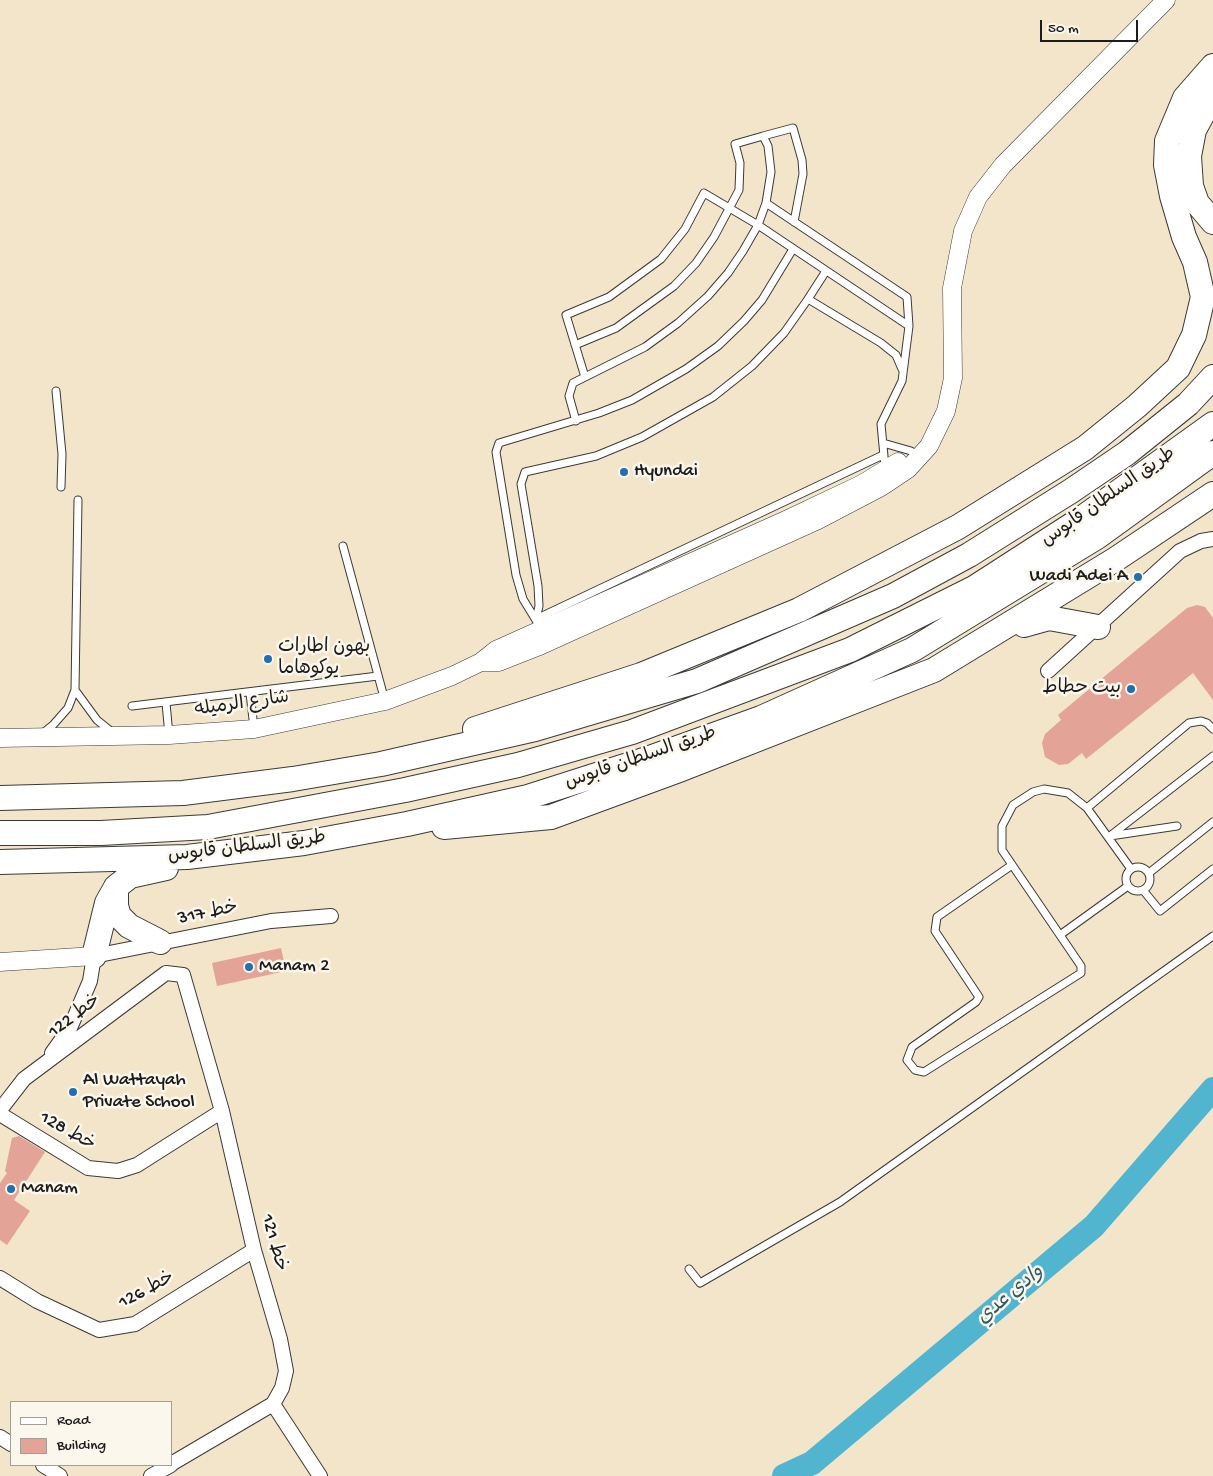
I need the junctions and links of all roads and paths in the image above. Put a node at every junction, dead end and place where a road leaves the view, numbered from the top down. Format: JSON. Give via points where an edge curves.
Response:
{"nodes":[{"id":1,"x":1166,"y":0,"type":"edge"},
{"id":2,"x":1213,"y":66,"type":"edge"},
{"id":3,"x":1213,"y":95,"type":"edge"},
{"id":4,"x":763,"y":136,"type":"junction"},
{"id":5,"x":766,"y":203,"type":"junction"},
{"id":6,"x":731,"y":207,"type":"junction"},
{"id":7,"x":794,"y":222,"type":"junction"},
{"id":8,"x":1213,"y":222,"type":"edge"},
{"id":9,"x":758,"y":224,"type":"junction"},
{"id":10,"x":793,"y":249,"type":"junction"},
{"id":11,"x":826,"y":271,"type":"junction"},
{"id":12,"x":808,"y":299,"type":"junction"},
{"id":13,"x":909,"y":326,"type":"junction"},
{"id":14,"x":575,"y":344,"type":"junction"},
{"id":15,"x":902,"y":372,"type":"junction"},
{"id":16,"x":585,"y":378,"type":"junction"},
{"id":17,"x":1213,"y":378,"type":"edge"},
{"id":18,"x":56,"y":391,"type":"dead end"},
{"id":19,"x":1213,"y":392,"type":"edge"},
{"id":20,"x":1188,"y":404,"type":"junction"},
{"id":21,"x":946,"y":411,"type":"junction"},
{"id":22,"x":576,"y":421,"type":"junction"},
{"id":23,"x":1213,"y":424,"type":"edge"},
{"id":24,"x":883,"y":443,"type":"junction"},
{"id":25,"x":911,"y":451,"type":"junction"},
{"id":26,"x":1213,"y":453,"type":"edge"},
{"id":27,"x":884,"y":463,"type":"junction"},
{"id":28,"x":61,"y":487,"type":"dead end"},
{"id":29,"x":1213,"y":494,"type":"edge"},
{"id":30,"x":78,"y":500,"type":"dead end"},
{"id":31,"x":843,"y":507,"type":"junction"},
{"id":32,"x":1213,"y":539,"type":"edge"},
{"id":33,"x":343,"y":546,"type":"dead end"},
{"id":34,"x":538,"y":625,"type":"junction"},
{"id":35,"x":1098,"y":627,"type":"junction"},
{"id":36,"x":987,"y":639,"type":"junction"},
{"id":37,"x":481,"y":662,"type":"junction"},
{"id":38,"x":1048,"y":672,"type":"dead end"},
{"id":39,"x":378,"y":676,"type":"junction"},
{"id":40,"x":75,"y":690,"type":"junction"},
{"id":41,"x":250,"y":693,"type":"junction"},
{"id":42,"x":385,"y":701,"type":"junction"},
{"id":43,"x":166,"y":703,"type":"junction"},
{"id":44,"x":132,"y":706,"type":"dead end"},
{"id":45,"x":254,"y":729,"type":"junction"},
{"id":46,"x":1213,"y":729,"type":"edge"},
{"id":47,"x":169,"y":735,"type":"junction"},
{"id":48,"x":116,"y":736,"type":"junction"},
{"id":49,"x":37,"y":737,"type":"junction"},
{"id":50,"x":0,"y":738,"type":"edge"},
{"id":51,"x":1213,"y":756,"type":"edge"},
{"id":52,"x":381,"y":764,"type":"junction"},
{"id":53,"x":0,"y":798,"type":"edge"},
{"id":54,"x":1087,"y":808,"type":"junction"},
{"id":55,"x":1213,"y":822,"type":"edge"},
{"id":56,"x":407,"y":824,"type":"junction"},
{"id":57,"x":1177,"y":826,"type":"dead end"},
{"id":58,"x":0,"y":833,"type":"edge"},
{"id":59,"x":1110,"y":836,"type":"junction"},
{"id":60,"x":187,"y":857,"type":"junction"},
{"id":61,"x":0,"y":862,"type":"edge"},
{"id":62,"x":1012,"y":865,"type":"junction"},
{"id":63,"x":1131,"y":869,"type":"junction"},
{"id":64,"x":1213,"y":869,"type":"edge"},
{"id":65,"x":1149,"y":873,"type":"junction"},
{"id":66,"x":1128,"y":886,"type":"junction"},
{"id":67,"x":116,"y":887,"type":"junction"},
{"id":68,"x":1143,"y":890,"type":"junction"},
{"id":69,"x":331,"y":916,"type":"dead end"},
{"id":70,"x":1060,"y":935,"type":"junction"},
{"id":71,"x":1213,"y":936,"type":"edge"},
{"id":72,"x":160,"y":942,"type":"junction"},
{"id":73,"x":94,"y":956,"type":"junction"},
{"id":74,"x":8,"y":962,"type":"edge"},
{"id":75,"x":183,"y":975,"type":"joint"},
{"id":76,"x":45,"y":1063,"type":"junction"},
{"id":77,"x":0,"y":1110,"type":"edge"},
{"id":78,"x":222,"y":1110,"type":"junction"},
{"id":79,"x":0,"y":1114,"type":"edge"},
{"id":80,"x":254,"y":1250,"type":"junction"},
{"id":81,"x":689,"y":1269,"type":"dead end"},
{"id":82,"x":0,"y":1278,"type":"edge"},
{"id":83,"x":273,"y":1404,"type":"junction"},
{"id":84,"x":172,"y":1464,"type":"edge"},
{"id":85,"x":45,"y":1466,"type":"edge"},
{"id":86,"x":169,"y":1466,"type":"edge"},
{"id":87,"x":60,"y":1476,"type":"edge"},
{"id":88,"x":151,"y":1476,"type":"edge"},
{"id":89,"x":320,"y":1476,"type":"edge"}],
"edges":[{"from":1,"to":21,"type":"street","via":[[1002,164],[978,197],[963,231],[952,288],[953,378]]},
{"from":2,"to":52,"type":"highway","via":[[1185,98],[1167,141],[1166,165],[1172,196],[1195,262],[1202,298],[1194,335],[1178,368],[1137,406],[1085,448],[958,527],[799,610],[641,675],[496,721]]},
{"from":3,"to":8,"type":"highway","via":[[1194,130],[1189,156],[1190,186],[1197,203]]},
{"from":4,"to":5,"type":"lane","via":[[768,146],[771,172]]},
{"from":4,"to":6,"type":"lane","via":[[735,144],[740,179]]},
{"from":4,"to":7,"type":"lane","via":[[793,128],[803,174]]},
{"from":5,"to":7,"type":"lane"},
{"from":5,"to":9,"type":"lane"},
{"from":6,"to":9,"type":"lane"},
{"from":6,"to":14,"type":"lane","via":[[696,263],[674,286],[616,328]]},
{"from":6,"to":14,"type":"lane","via":[[704,193],[685,229],[661,259],[608,297],[566,315]]},
{"from":7,"to":13,"type":"lane","via":[[907,297]]},
{"from":9,"to":10,"type":"lane"},
{"from":9,"to":16,"type":"lane","via":[[728,273],[678,323],[645,346]]},
{"from":10,"to":11,"type":"lane"},
{"from":10,"to":22,"type":"lane","via":[[762,300],[718,346],[632,400]]},
{"from":11,"to":12,"type":"lane"},
{"from":11,"to":13,"type":"lane"},
{"from":12,"to":15,"type":"lane","via":[[881,343],[896,355]]},
{"from":12,"to":34,"type":"lane","via":[[784,332],[752,366],[713,397],[642,437],[596,456],[525,472],[521,484],[538,586]]},
{"from":13,"to":15,"type":"lane","via":[[909,344]]},
{"from":14,"to":16,"type":"lane"},
{"from":15,"to":24,"type":"lane","via":[[899,389],[882,419]]},
{"from":16,"to":22,"type":"lane","via":[[573,383],[568,396]]},
{"from":17,"to":20,"type":"highway"},
{"from":18,"to":28,"type":"lane","via":[[62,454]]},
{"from":19,"to":20,"type":"highway"},
{"from":20,"to":52,"type":"highway","via":[[1071,491],[969,555],[893,596],[697,681],[535,728]]},
{"from":21,"to":25,"type":"street","via":[[930,425]]},
{"from":21,"to":31,"type":"street","via":[[929,446],[908,469]]},
{"from":22,"to":34,"type":"lane","via":[[499,442],[497,446],[516,575],[523,599]]},
{"from":23,"to":58,"type":"highway","name":"طريق السلطان قابوس","via":[[1078,521],[974,588],[850,650],[632,732],[518,765],[208,827],[101,833]]},
{"from":24,"to":25,"type":"lane"},
{"from":24,"to":27,"type":"lane"},
{"from":25,"to":27,"type":"street"},
{"from":26,"to":56,"type":"highway","name":"طريق السلطان قابوس","via":[[1097,537],[912,650],[761,718],[644,760],[528,797]]},
{"from":27,"to":31,"type":"street","via":[[883,478]]},
{"from":27,"to":34,"type":"street","via":[[777,524]]},
{"from":29,"to":36,"type":"highway"},
{"from":30,"to":40,"type":"lane"},
{"from":31,"to":37,"type":"street","via":[[538,647],[499,662]]},
{"from":32,"to":35,"type":"street","via":[[1180,551]]},
{"from":33,"to":39,"type":"lane"},
{"from":34,"to":37,"type":"street"},
{"from":35,"to":36,"type":"highway","via":[[1049,618]]},
{"from":35,"to":38,"type":"street"},
{"from":36,"to":56,"type":"highway","via":[[934,670],[551,817],[452,828]]},
{"from":37,"to":42,"type":"street","name":"شارع الرميله"},
{"from":39,"to":41,"type":"lane"},
{"from":39,"to":42,"type":"lane"},
{"from":40,"to":48,"type":"lane","via":[[97,720]]},
{"from":40,"to":49,"type":"lane","via":[[68,708]]},
{"from":41,"to":43,"type":"lane"},
{"from":41,"to":45,"type":"lane"},
{"from":42,"to":45,"type":"street","name":"شارع الرميله"},
{"from":43,"to":44,"type":"lane"},
{"from":43,"to":47,"type":"lane"},
{"from":45,"to":47,"type":"street","name":"شارع الرميله"},
{"from":46,"to":54,"type":"lane","via":[[1207,722],[1189,723]]},
{"from":47,"to":48,"type":"street","name":"شارع الرميله"},
{"from":48,"to":49,"type":"street","name":"شارع الرميله"},
{"from":49,"to":50,"type":"street","name":"شارع الرميله"},
{"from":51,"to":59,"type":"lane"},
{"from":52,"to":53,"type":"highway","via":[[183,793]]},
{"from":54,"to":59,"type":"lane"},
{"from":54,"to":62,"type":"lane","via":[[1073,796],[1056,790],[1038,791],[1022,797],[1013,805],[1002,826],[1002,850]]},
{"from":55,"to":65,"type":"lane"},
{"from":56,"to":60,"type":"highway","name":"طريق السلطان قابوس","via":[[304,843]]},
{"from":57,"to":59,"type":"lane"},
{"from":59,"to":63,"type":"lane"},
{"from":60,"to":61,"type":"highway","name":"طريق السلطان قابوس"},
{"from":60,"to":67,"type":"highway","via":[[162,870],[130,876]]},
{"from":62,"to":70,"type":"lane"},
{"from":62,"to":70,"type":"lane","via":[[937,918],[935,931],[978,993],[978,999],[912,1047],[908,1055],[911,1068],[924,1072],[1079,976],[1081,966]]},
{"from":63,"to":65,"type":"lane","via":[[1139,867]]},
{"from":63,"to":66,"type":"lane","via":[[1126,875]]},
{"from":64,"to":68,"type":"lane","via":[[1160,911]]},
{"from":65,"to":68,"type":"lane","via":[[1149,885]]},
{"from":66,"to":68,"type":"lane","via":[[1135,891]]},
{"from":66,"to":70,"type":"lane"},
{"from":67,"to":72,"type":"highway","via":[[119,916],[129,926]]},
{"from":67,"to":73,"type":"highway","via":[[108,903]]},
{"from":69,"to":72,"type":"street","name":"خط 317","via":[[271,921]]},
{"from":71,"to":81,"type":"lane","via":[[840,1202],[700,1283]]},
{"from":72,"to":73,"type":"street","name":"خط 317"},
{"from":73,"to":74,"type":"street"},
{"from":73,"to":76,"type":"street","via":[[90,981],[70,1028]]},
{"from":75,"to":76,"type":"street","name":"خط 122","via":[[166,973]]},
{"from":75,"to":78,"type":"street","name":"خط 121"},
{"from":76,"to":77,"type":"street","name":"خط 122","via":[[24,1078]]},
{"from":78,"to":79,"type":"street","name":"خط 128","via":[[137,1165],[118,1171],[88,1168]]},
{"from":78,"to":80,"type":"street","name":"خط 121"},
{"from":80,"to":82,"type":"street","name":"خط 126","via":[[134,1324],[99,1330],[37,1301]]},
{"from":80,"to":83,"type":"street","name":"خط 121","via":[[280,1339],[286,1372]]},
{"from":83,"to":84,"type":"street"},
{"from":83,"to":89,"type":"street"},
{"from":85,"to":87,"type":"street"},
{"from":86,"to":88,"type":"street"}]}
